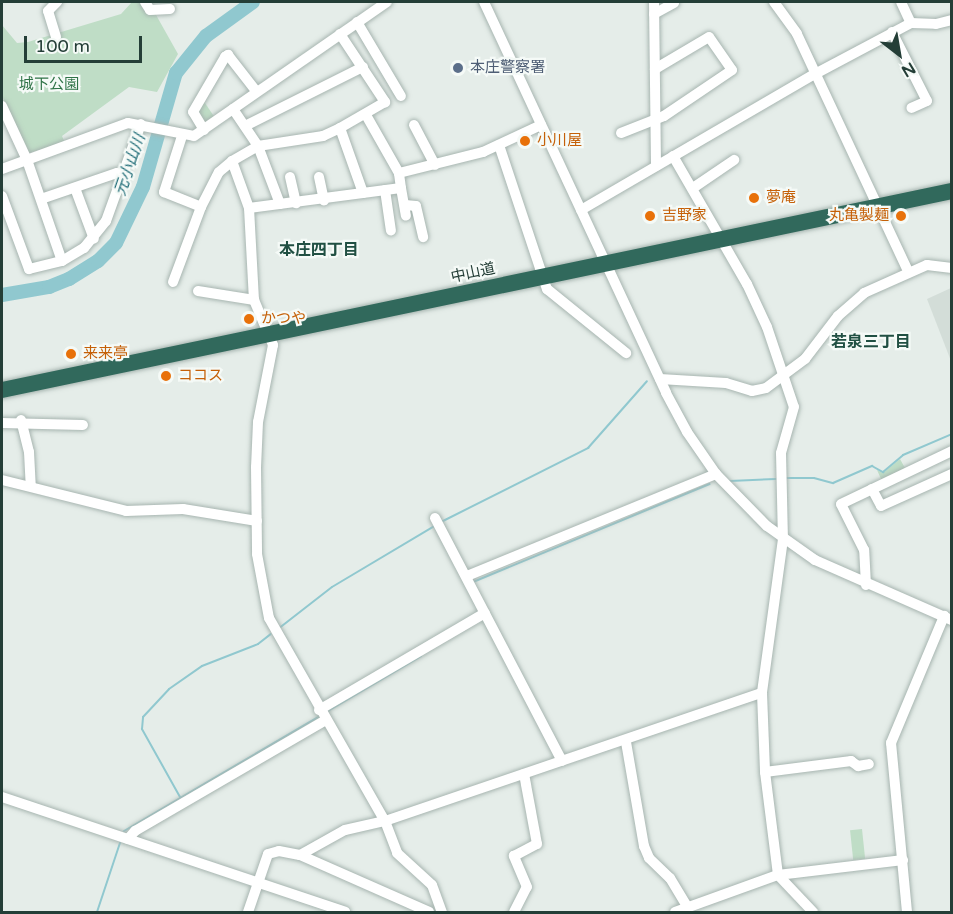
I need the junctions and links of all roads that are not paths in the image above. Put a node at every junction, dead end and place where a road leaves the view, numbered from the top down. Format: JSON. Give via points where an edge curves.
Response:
{"nodes":[{"id":1,"x":57,"y":2,"type":"edge"},
{"id":2,"x":145,"y":2,"type":"edge"},
{"id":3,"x":387,"y":2,"type":"edge"},
{"id":4,"x":484,"y":2,"type":"edge"},
{"id":5,"x":654,"y":2,"type":"edge"},
{"id":6,"x":774,"y":2,"type":"edge"},
{"id":7,"x":901,"y":2,"type":"edge"},
{"id":8,"x":674,"y":3,"type":"edge"},
{"id":9,"x":170,"y":9,"type":"dead end"},
{"id":10,"x":654,"y":14,"type":"junction"},
{"id":11,"x":951,"y":20,"type":"edge"},
{"id":12,"x":357,"y":22,"type":"junction"},
{"id":13,"x":911,"y":22,"type":"junction"},
{"id":14,"x":892,"y":32,"type":"junction"},
{"id":15,"x":340,"y":34,"type":"junction"},
{"id":16,"x":56,"y":37,"type":"dead end"},
{"id":17,"x":363,"y":67,"type":"junction"},
{"id":18,"x":655,"y":69,"type":"junction"},
{"id":19,"x":815,"y":74,"type":"junction"},
{"id":20,"x":256,"y":91,"type":"junction"},
{"id":21,"x":401,"y":96,"type":"dead end"},
{"id":22,"x":2,"y":106,"type":"edge"},
{"id":23,"x":911,"y":108,"type":"dead end"},
{"id":24,"x":233,"y":109,"type":"junction"},
{"id":25,"x":366,"y":115,"type":"junction"},
{"id":26,"x":655,"y":120,"type":"junction"},
{"id":27,"x":144,"y":125,"type":"junction"},
{"id":28,"x":414,"y":125,"type":"dead end"},
{"id":29,"x":541,"y":125,"type":"junction"},
{"id":30,"x":245,"y":126,"type":"junction"},
{"id":31,"x":340,"y":128,"type":"junction"},
{"id":32,"x":204,"y":130,"type":"junction"},
{"id":33,"x":621,"y":133,"type":"dead end"},
{"id":34,"x":178,"y":135,"type":"junction"},
{"id":35,"x":500,"y":145,"type":"junction"},
{"id":36,"x":258,"y":146,"type":"junction"},
{"id":37,"x":673,"y":156,"type":"junction"},
{"id":38,"x":27,"y":160,"type":"junction"},
{"id":39,"x":734,"y":160,"type":"dead end"},
{"id":40,"x":232,"y":161,"type":"junction"},
{"id":41,"x":435,"y":165,"type":"junction"},
{"id":42,"x":656,"y":166,"type":"junction"},
{"id":43,"x":2,"y":169,"type":"edge"},
{"id":44,"x":399,"y":173,"type":"junction"},
{"id":45,"x":124,"y":175,"type":"junction"},
{"id":46,"x":290,"y":177,"type":"dead end"},
{"id":47,"x":319,"y":177,"type":"dead end"},
{"id":48,"x":75,"y":188,"type":"junction"},
{"id":49,"x":401,"y":188,"type":"junction"},
{"id":50,"x":693,"y":188,"type":"junction"},
{"id":51,"x":385,"y":190,"type":"junction"},
{"id":52,"x":951,"y":191,"type":"edge"},
{"id":53,"x":363,"y":193,"type":"junction"},
{"id":54,"x":2,"y":196,"type":"edge"},
{"id":55,"x":41,"y":200,"type":"junction"},
{"id":56,"x":324,"y":200,"type":"junction"},
{"id":57,"x":296,"y":203,"type":"junction"},
{"id":58,"x":280,"y":204,"type":"junction"},
{"id":59,"x":880,"y":206,"type":"junction"},
{"id":60,"x":201,"y":207,"type":"junction"},
{"id":61,"x":249,"y":208,"type":"junction"},
{"id":62,"x":581,"y":210,"type":"junction"},
{"id":63,"x":391,"y":231,"type":"dead end"},
{"id":64,"x":423,"y":237,"type":"dead end"},
{"id":65,"x":93,"y":239,"type":"junction"},
{"id":66,"x":722,"y":239,"type":"junction"},
{"id":67,"x":62,"y":261,"type":"junction"},
{"id":68,"x":607,"y":264,"type":"junction"},
{"id":69,"x":951,"y":268,"type":"edge"},
{"id":70,"x":908,"y":271,"type":"junction"},
{"id":71,"x":543,"y":276,"type":"junction"},
{"id":72,"x":173,"y":282,"type":"dead end"},
{"id":73,"x":198,"y":291,"type":"dead end"},
{"id":74,"x":254,"y":300,"type":"junction"},
{"id":75,"x":269,"y":335,"type":"junction"},
{"id":76,"x":626,"y":353,"type":"dead end"},
{"id":77,"x":782,"y":378,"type":"junction"},
{"id":78,"x":660,"y":379,"type":"junction"},
{"id":79,"x":2,"y":390,"type":"edge"},
{"id":80,"x":21,"y":420,"type":"junction"},
{"id":81,"x":2,"y":423,"type":"edge"},
{"id":82,"x":83,"y":425,"type":"dead end"},
{"id":83,"x":951,"y":451,"type":"edge"},
{"id":84,"x":716,"y":474,"type":"junction"},
{"id":85,"x":951,"y":474,"type":"edge"},
{"id":86,"x":2,"y":480,"type":"edge"},
{"id":87,"x":31,"y":485,"type":"junction"},
{"id":88,"x":872,"y":489,"type":"junction"},
{"id":89,"x":435,"y":518,"type":"dead end"},
{"id":90,"x":257,"y":521,"type":"junction"},
{"id":91,"x":783,"y":539,"type":"junction"},
{"id":92,"x":467,"y":576,"type":"junction"},
{"id":93,"x":866,"y":585,"type":"junction"},
{"id":94,"x":485,"y":612,"type":"junction"},
{"id":95,"x":947,"y":618,"type":"edge"},
{"id":96,"x":762,"y":693,"type":"junction"},
{"id":97,"x":320,"y":710,"type":"junction"},
{"id":98,"x":326,"y":720,"type":"junction"},
{"id":99,"x":626,"y":742,"type":"junction"},
{"id":100,"x":562,"y":761,"type":"junction"},
{"id":101,"x":869,"y":764,"type":"dead end"},
{"id":102,"x":765,"y":772,"type":"junction"},
{"id":103,"x":524,"y":774,"type":"junction"},
{"id":104,"x":2,"y":797,"type":"edge"},
{"id":105,"x":385,"y":821,"type":"junction"},
{"id":106,"x":128,"y":839,"type":"junction"},
{"id":107,"x":300,"y":855,"type":"junction"},
{"id":108,"x":903,"y":860,"type":"junction"},
{"id":109,"x":777,"y":875,"type":"junction"},
{"id":110,"x":259,"y":883,"type":"junction"},
{"id":111,"x":687,"y":906,"type":"junction"},
{"id":112,"x":249,"y":912,"type":"edge"},
{"id":113,"x":345,"y":912,"type":"edge"},
{"id":114,"x":429,"y":912,"type":"edge"},
{"id":115,"x":442,"y":912,"type":"edge"},
{"id":116,"x":514,"y":912,"type":"edge"},
{"id":117,"x":675,"y":912,"type":"edge"},
{"id":118,"x":813,"y":912,"type":"edge"},
{"id":119,"x":907,"y":912,"type":"edge"}],
"edges":[{"from":1,"to":16,"type":"street","via":[[48,11]]},
{"from":2,"to":9,"type":"street","via":[[150,10]]},
{"from":3,"to":12,"type":"street"},
{"from":4,"to":29,"type":"street"},
{"from":5,"to":10,"type":"street"},
{"from":6,"to":19,"type":"street","via":[[785,13]]},
{"from":7,"to":13,"type":"street"},
{"from":8,"to":10,"type":"street"},
{"from":10,"to":18,"type":"street"},
{"from":11,"to":13,"type":"street","via":[[936,24]]},
{"from":12,"to":15,"type":"street"},
{"from":12,"to":21,"type":"street"},
{"from":13,"to":14,"type":"street"},
{"from":14,"to":19,"type":"street"},
{"from":14,"to":23,"type":"street","via":[[927,101]]},
{"from":15,"to":17,"type":"street"},
{"from":15,"to":20,"type":"street"},
{"from":17,"to":25,"type":"street","via":[[386,102]]},
{"from":17,"to":30,"type":"street"},
{"from":18,"to":26,"type":"street"},
{"from":18,"to":26,"type":"street","via":[[709,37],[732,70]]},
{"from":19,"to":37,"type":"street"},
{"from":19,"to":59,"type":"street"},
{"from":20,"to":24,"type":"street"},
{"from":20,"to":32,"type":"street","via":[[228,55],[225,57],[199,95],[193,112]]},
{"from":22,"to":38,"type":"street"},
{"from":24,"to":30,"type":"street"},
{"from":24,"to":32,"type":"street"},
{"from":25,"to":31,"type":"street"},
{"from":25,"to":44,"type":"street"},
{"from":26,"to":33,"type":"street"},
{"from":26,"to":42,"type":"street"},
{"from":27,"to":34,"type":"street"},
{"from":27,"to":38,"type":"street","via":[[128,123]]},
{"from":27,"to":45,"type":"street"},
{"from":28,"to":41,"type":"street"},
{"from":29,"to":35,"type":"street"},
{"from":29,"to":62,"type":"street"},
{"from":30,"to":36,"type":"street"},
{"from":31,"to":36,"type":"street","via":[[323,136]]},
{"from":31,"to":53,"type":"street"},
{"from":32,"to":34,"type":"street"},
{"from":34,"to":60,"type":"street","via":[[164,192]]},
{"from":35,"to":41,"type":"street"},
{"from":35,"to":71,"type":"street","via":[[524,229]]},
{"from":36,"to":40,"type":"street"},
{"from":36,"to":58,"type":"street"},
{"from":37,"to":42,"type":"street"},
{"from":37,"to":50,"type":"street"},
{"from":38,"to":43,"type":"street"},
{"from":38,"to":55,"type":"street"},
{"from":39,"to":50,"type":"street"},
{"from":40,"to":60,"type":"street","via":[[219,172]]},
{"from":40,"to":61,"type":"street"},
{"from":41,"to":44,"type":"street"},
{"from":42,"to":62,"type":"street"},
{"from":44,"to":49,"type":"street"},
{"from":45,"to":48,"type":"street","via":[[117,173]]},
{"from":45,"to":65,"type":"street","via":[[106,221]]},
{"from":46,"to":57,"type":"street"},
{"from":47,"to":56,"type":"street"},
{"from":48,"to":55,"type":"street"},
{"from":48,"to":65,"type":"street"},
{"from":49,"to":51,"type":"street"},
{"from":49,"to":64,"type":"street","via":[[406,210],[416,206]]},
{"from":50,"to":66,"type":"street"},
{"from":51,"to":53,"type":"street"},
{"from":51,"to":63,"type":"street"},
{"from":52,"to":59,"type":"highway","name":"中山道"},
{"from":53,"to":56,"type":"street"},
{"from":54,"to":67,"type":"street","via":[[29,269]]},
{"from":55,"to":67,"type":"street"},
{"from":56,"to":57,"type":"street"},
{"from":57,"to":58,"type":"street"},
{"from":58,"to":61,"type":"street"},
{"from":59,"to":66,"type":"highway","name":"中山道"},
{"from":59,"to":70,"type":"street"},
{"from":60,"to":72,"type":"street"},
{"from":61,"to":74,"type":"street"},
{"from":62,"to":68,"type":"street"},
{"from":65,"to":67,"type":"street"},
{"from":66,"to":68,"type":"highway","name":"中山道"},
{"from":66,"to":77,"type":"street","via":[[767,327]]},
{"from":68,"to":71,"type":"highway","name":"中山道"},
{"from":68,"to":78,"type":"street"},
{"from":69,"to":70,"type":"street","via":[[927,265]]},
{"from":70,"to":77,"type":"street","via":[[848,304],[805,359]]},
{"from":71,"to":75,"type":"highway","name":"中山道"},
{"from":71,"to":76,"type":"street","via":[[549,293]]},
{"from":73,"to":74,"type":"street"},
{"from":74,"to":75,"type":"street"},
{"from":75,"to":79,"type":"highway","name":"中山道"},
{"from":75,"to":90,"type":"street","via":[[273,345],[258,422]]},
{"from":77,"to":78,"type":"street","via":[[752,391],[726,383]]},
{"from":77,"to":91,"type":"street","via":[[794,407],[781,453]]},
{"from":78,"to":84,"type":"street","via":[[687,432]]},
{"from":80,"to":81,"type":"street"},
{"from":80,"to":82,"type":"street"},
{"from":80,"to":87,"type":"street","via":[[29,452]]},
{"from":83,"to":88,"type":"street"},
{"from":84,"to":91,"type":"street"},
{"from":84,"to":92,"type":"street"},
{"from":85,"to":88,"type":"street","via":[[881,506]]},
{"from":86,"to":87,"type":"street"},
{"from":87,"to":90,"type":"street","via":[[126,511],[183,509]]},
{"from":88,"to":93,"type":"street","via":[[841,504],[864,550]]},
{"from":89,"to":92,"type":"street"},
{"from":90,"to":97,"type":"street","via":[[257,554],[269,618]]},
{"from":91,"to":93,"type":"street"},
{"from":91,"to":96,"type":"street"},
{"from":92,"to":94,"type":"street"},
{"from":93,"to":95,"type":"street"},
{"from":94,"to":97,"type":"street"},
{"from":94,"to":100,"type":"street"},
{"from":95,"to":108,"type":"street","via":[[891,743]]},
{"from":96,"to":99,"type":"street"},
{"from":96,"to":102,"type":"street"},
{"from":97,"to":98,"type":"street"},
{"from":98,"to":105,"type":"street"},
{"from":98,"to":106,"type":"street","via":[[135,831]]},
{"from":99,"to":100,"type":"street"},
{"from":99,"to":111,"type":"street","via":[[644,846]]},
{"from":100,"to":103,"type":"street"},
{"from":101,"to":102,"type":"street","via":[[858,766],[851,762]]},
{"from":102,"to":109,"type":"street"},
{"from":103,"to":105,"type":"street"},
{"from":103,"to":116,"type":"street","via":[[537,844],[514,856],[527,887]]},
{"from":104,"to":106,"type":"street"},
{"from":105,"to":107,"type":"street","via":[[345,830]]},
{"from":105,"to":115,"type":"street","via":[[397,853],[432,885]]},
{"from":106,"to":110,"type":"street"},
{"from":107,"to":110,"type":"street","via":[[279,851],[268,854]]},
{"from":107,"to":114,"type":"street"},
{"from":108,"to":109,"type":"street"},
{"from":108,"to":119,"type":"street"},
{"from":109,"to":111,"type":"street"},
{"from":109,"to":118,"type":"street"},
{"from":110,"to":112,"type":"street"},
{"from":110,"to":113,"type":"street"},
{"from":111,"to":117,"type":"street"}]}
